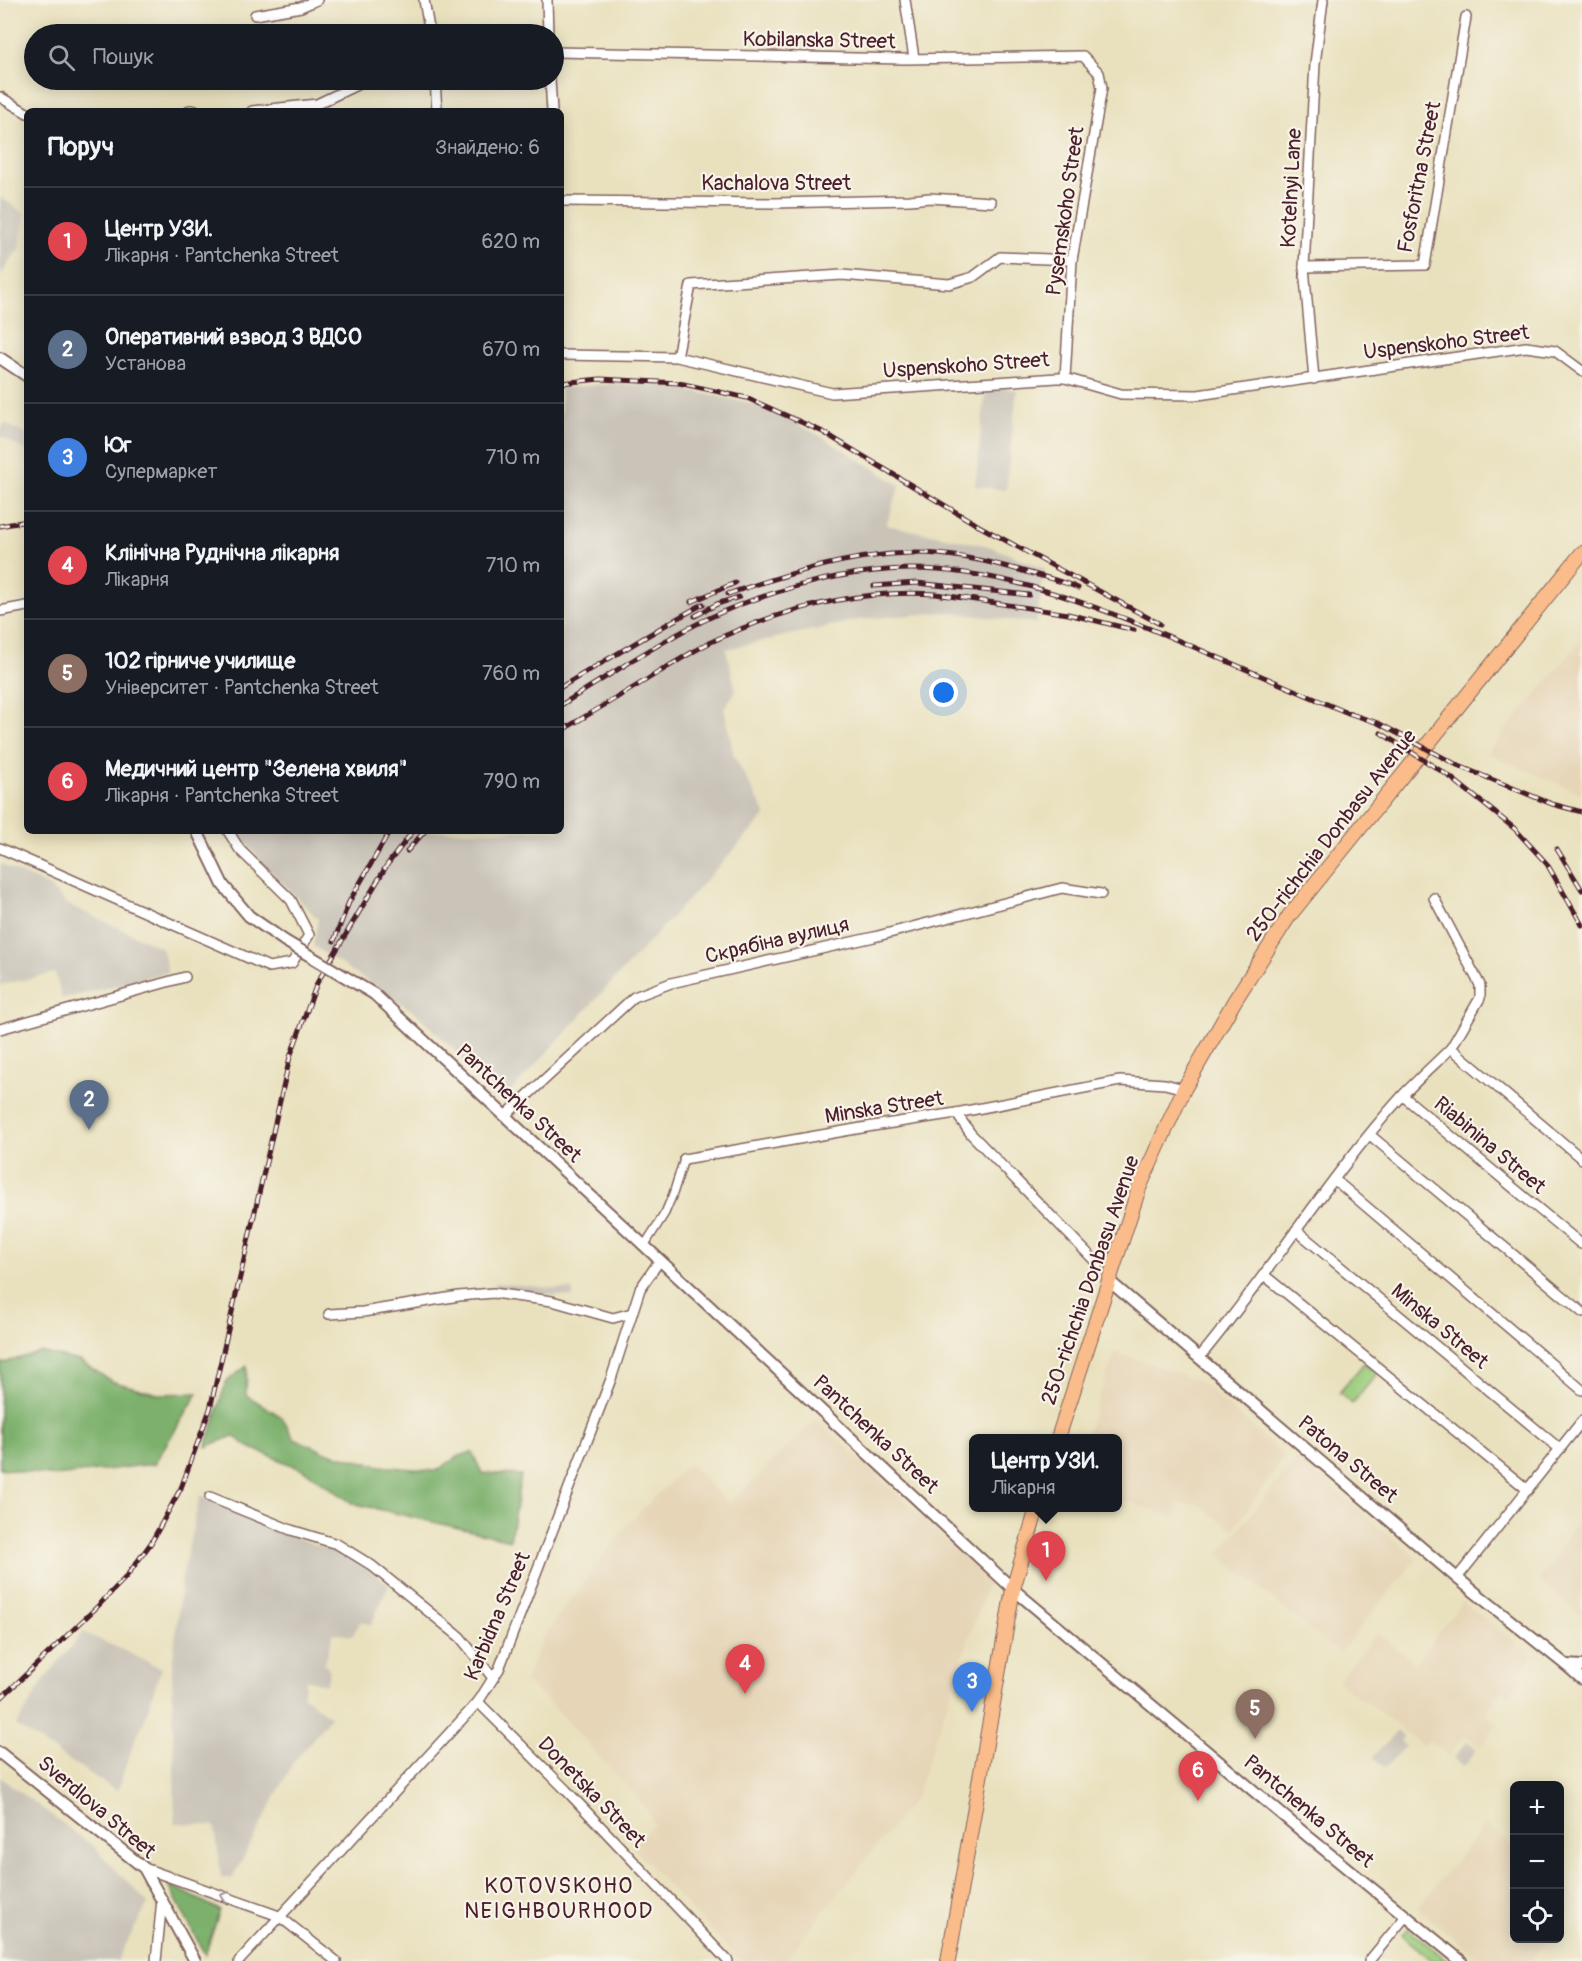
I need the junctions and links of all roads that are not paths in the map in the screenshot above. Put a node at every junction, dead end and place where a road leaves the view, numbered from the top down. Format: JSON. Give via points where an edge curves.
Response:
{"nodes":[{"id":1,"x":317,"y":0,"type":"edge"},
{"id":2,"x":424,"y":0,"type":"edge"},
{"id":3,"x":547,"y":0,"type":"edge"},
{"id":4,"x":905,"y":0,"type":"edge"},
{"id":5,"x":1323,"y":0,"type":"edge"},
{"id":6,"x":255,"y":15,"type":"dead end"},
{"id":7,"x":1466,"y":17,"type":"dead end"},
{"id":8,"x":428,"y":24,"type":"edge"},
{"id":9,"x":548,"y":24,"type":"edge"},
{"id":10,"x":564,"y":52,"type":"edge"},
{"id":11,"x":1083,"y":56,"type":"joint"},
{"id":12,"x":914,"y":58,"type":"junction"},
{"id":13,"x":346,"y":90,"type":"edge"},
{"id":14,"x":436,"y":90,"type":"edge"},
{"id":15,"x":551,"y":90,"type":"edge"},
{"id":16,"x":0,"y":97,"type":"edge"},
{"id":17,"x":280,"y":108,"type":"edge"},
{"id":18,"x":437,"y":108,"type":"edge"},
{"id":19,"x":552,"y":108,"type":"edge"},
{"id":20,"x":24,"y":111,"type":"edge"},
{"id":21,"x":564,"y":201,"type":"edge"},
{"id":22,"x":991,"y":202,"type":"dead end"},
{"id":23,"x":1072,"y":260,"type":"junction"},
{"id":24,"x":1304,"y":267,"type":"junction"},
{"id":25,"x":564,"y":356,"type":"edge"},
{"id":26,"x":677,"y":357,"type":"junction"},
{"id":27,"x":0,"y":358,"type":"edge"},
{"id":28,"x":1582,"y":371,"type":"edge"},
{"id":29,"x":24,"y":374,"type":"edge"},
{"id":30,"x":1065,"y":378,"type":"junction"},
{"id":31,"x":1314,"y":379,"type":"junction"},
{"id":32,"x":1582,"y":553,"type":"edge"},
{"id":33,"x":24,"y":607,"type":"edge"},
{"id":34,"x":0,"y":611,"type":"edge"},
{"id":35,"x":198,"y":834,"type":"edge"},
{"id":36,"x":230,"y":834,"type":"edge"},
{"id":37,"x":0,"y":848,"type":"edge"},
{"id":38,"x":1101,"y":894,"type":"dead end"},
{"id":39,"x":1434,"y":898,"type":"dead end"},
{"id":40,"x":185,"y":977,"type":"dead end"},
{"id":41,"x":0,"y":1029,"type":"edge"},
{"id":42,"x":1451,"y":1048,"type":"junction"},
{"id":43,"x":1184,"y":1089,"type":"junction"},
{"id":44,"x":1403,"y":1096,"type":"junction"},
{"id":45,"x":956,"y":1113,"type":"junction"},
{"id":46,"x":505,"y":1116,"type":"junction"},
{"id":47,"x":1370,"y":1135,"type":"junction"},
{"id":48,"x":684,"y":1159,"type":"joint"},
{"id":49,"x":1582,"y":1159,"type":"edge"},
{"id":50,"x":1335,"y":1180,"type":"junction"},
{"id":51,"x":1296,"y":1230,"type":"junction"},
{"id":52,"x":1581,"y":1244,"type":"edge"},
{"id":53,"x":644,"y":1246,"type":"junction"},
{"id":54,"x":660,"y":1260,"type":"junction"},
{"id":55,"x":1098,"y":1264,"type":"dead end"},
{"id":56,"x":1263,"y":1275,"type":"junction"},
{"id":57,"x":1108,"y":1280,"type":"junction"},
{"id":58,"x":1582,"y":1312,"type":"edge"},
{"id":59,"x":632,"y":1313,"type":"junction"},
{"id":60,"x":329,"y":1314,"type":"dead end"},
{"id":61,"x":1199,"y":1358,"type":"junction"},
{"id":62,"x":1582,"y":1390,"type":"edge"},
{"id":63,"x":1582,"y":1421,"type":"edge"},
{"id":64,"x":1059,"y":1434,"type":"edge"},
{"id":65,"x":1560,"y":1449,"type":"junction"},
{"id":66,"x":1527,"y":1490,"type":"junction"},
{"id":67,"x":210,"y":1497,"type":"dead end"},
{"id":68,"x":1036,"y":1512,"type":"edge"},
{"id":69,"x":1457,"y":1578,"type":"junction"},
{"id":70,"x":1013,"y":1589,"type":"junction"},
{"id":71,"x":1566,"y":1665,"type":"junction"},
{"id":72,"x":1582,"y":1666,"type":"edge"},
{"id":73,"x":493,"y":1678,"type":"junction"},
{"id":74,"x":1582,"y":1678,"type":"edge"},
{"id":75,"x":478,"y":1702,"type":"junction"},
{"id":76,"x":0,"y":1753,"type":"edge"},
{"id":77,"x":144,"y":1868,"type":"junction"},
{"id":78,"x":162,"y":1899,"type":"junction"},
{"id":79,"x":279,"y":1916,"type":"junction"},
{"id":80,"x":1406,"y":1916,"type":"junction"},
{"id":81,"x":156,"y":1961,"type":"edge"},
{"id":82,"x":195,"y":1961,"type":"edge"},
{"id":83,"x":239,"y":1961,"type":"edge"},
{"id":84,"x":336,"y":1961,"type":"edge"},
{"id":85,"x":728,"y":1961,"type":"edge"},
{"id":86,"x":948,"y":1961,"type":"edge"},
{"id":87,"x":1369,"y":1961,"type":"edge"},
{"id":88,"x":1461,"y":1961,"type":"edge"}],
"edges":[{"from":1,"to":6,"type":"street","via":[[301,7]]},
{"from":2,"to":8,"type":"street"},
{"from":3,"to":9,"type":"street"},
{"from":4,"to":12,"type":"street"},
{"from":5,"to":24,"type":"street","name":"Kotelnyi Lane","via":[[1315,64]]},
{"from":7,"to":24,"type":"street","name":"Fosforitna Street","via":[[1425,265]]},
{"from":10,"to":12,"type":"street","name":"Kobilanska Street"},
{"from":11,"to":12,"type":"street","name":"Kobilanska Street"},
{"from":11,"to":23,"type":"street","name":"Pysemskoho Street","via":[[1099,74],[1102,88]]},
{"from":13,"to":17,"type":"street","via":[[317,104]]},
{"from":14,"to":18,"type":"street"},
{"from":15,"to":19,"type":"street"},
{"from":16,"to":20,"type":"street"},
{"from":21,"to":22,"type":"street","name":"Kachalova Street","via":[[774,203],[930,198]]},
{"from":23,"to":26,"type":"street","via":[[1000,257],[973,277],[949,284],[842,275],[691,285]]},
{"from":23,"to":30,"type":"street","name":"Pysemskoho Street"},
{"from":24,"to":31,"type":"street","name":"Kotelnyi Lane"},
{"from":25,"to":26,"type":"street","name":"Uspenskoho Street"},
{"from":26,"to":30,"type":"street","name":"Uspenskoho Street","via":[[832,393]]},
{"from":27,"to":29,"type":"street"},
{"from":28,"to":31,"type":"street","name":"Uspenskoho Street","via":[[1555,351],[1526,347]]},
{"from":30,"to":31,"type":"street","name":"Uspenskoho Street","via":[[1121,394],[1198,395]]},
{"from":32,"to":43,"type":"main road","name":"250-richchia Donbasu Avenue","via":[[1289,916]]},
{"from":33,"to":34,"type":"street"},
{"from":35,"to":46,"type":"street","name":"Pantchenka Street","bridge":true,"via":[[223,885],[249,916],[374,994]]},
{"from":36,"to":37,"type":"street","via":[[240,850],[291,900],[309,935],[292,963],[269,967]]},
{"from":38,"to":46,"type":"street","name":"Скрябіна вулиця","via":[[1062,888],[874,937],[671,983],[634,997]]},
{"from":39,"to":42,"type":"street","via":[[1480,985],[1480,998]]},
{"from":40,"to":41,"type":"street"},
{"from":42,"to":44,"type":"street"},
{"from":42,"to":49,"type":"street"},
{"from":43,"to":45,"type":"street","name":"Minska Street","via":[[1120,1081]]},
{"from":43,"to":57,"type":"main road","name":"250-richchia Donbasu Avenue","via":[[1139,1188]]},
{"from":44,"to":47,"type":"street"},
{"from":44,"to":52,"type":"street","name":"Riabinina Street"},
{"from":45,"to":48,"type":"street","name":"Minska Street"},
{"from":45,"to":55,"type":"street","via":[[971,1134]]},
{"from":46,"to":53,"type":"street","name":"Pantchenka Street"},
{"from":47,"to":50,"type":"street"},
{"from":47,"to":58,"type":"street"},
{"from":48,"to":53,"type":"street","name":"Minska Street","via":[[665,1213]]},
{"from":50,"to":51,"type":"street"},
{"from":50,"to":62,"type":"street","name":"Minska Street"},
{"from":51,"to":56,"type":"street"},
{"from":51,"to":65,"type":"street","name":"Minska Street"},
{"from":53,"to":54,"type":"street","name":"Pantchenka Street"},
{"from":54,"to":59,"type":"street","name":"Karbidna Street","via":[[640,1289]]},
{"from":54,"to":70,"type":"street","name":"Pantchenka Street"},
{"from":56,"to":61,"type":"street"},
{"from":56,"to":66,"type":"street"},
{"from":57,"to":61,"type":"street","name":"Patona Street"},
{"from":57,"to":64,"type":"main road","name":"250-richchia Donbasu Avenue"},
{"from":59,"to":60,"type":"street","via":[[613,1317],[552,1301],[493,1293]]},
{"from":59,"to":73,"type":"street","name":"Karbidna Street","via":[[573,1482]]},
{"from":61,"to":69,"type":"street","name":"Patona Street"},
{"from":63,"to":65,"type":"street"},
{"from":65,"to":66,"type":"street"},
{"from":66,"to":69,"type":"street"},
{"from":67,"to":73,"type":"street","via":[[337,1544],[460,1637]]},
{"from":68,"to":70,"type":"main road"},
{"from":69,"to":71,"type":"street","name":"Patona Street"},
{"from":70,"to":80,"type":"street","name":"Pantchenka Street"},
{"from":70,"to":86,"type":"main road"},
{"from":71,"to":72,"type":"street"},
{"from":71,"to":74,"type":"street","name":"Patona Street"},
{"from":73,"to":75,"type":"street","name":"Karbidna Street"},
{"from":75,"to":79,"type":"street","name":"Karbidna Street"},
{"from":75,"to":85,"type":"street","name":"Donetska Street"},
{"from":76,"to":77,"type":"street","name":"Sverdlova Street"},
{"from":77,"to":78,"type":"street","name":"Sverdlova Street"},
{"from":79,"to":77,"type":"street","one_way":true},
{"from":78,"to":81,"type":"street"},
{"from":78,"to":82,"type":"street","name":"Sverdlova Street"},
{"from":79,"to":83,"type":"street","name":"Karbidna Street"},
{"from":79,"to":84,"type":"street"},
{"from":80,"to":87,"type":"street"},
{"from":80,"to":88,"type":"street","name":"Pantchenka Street"}]}
